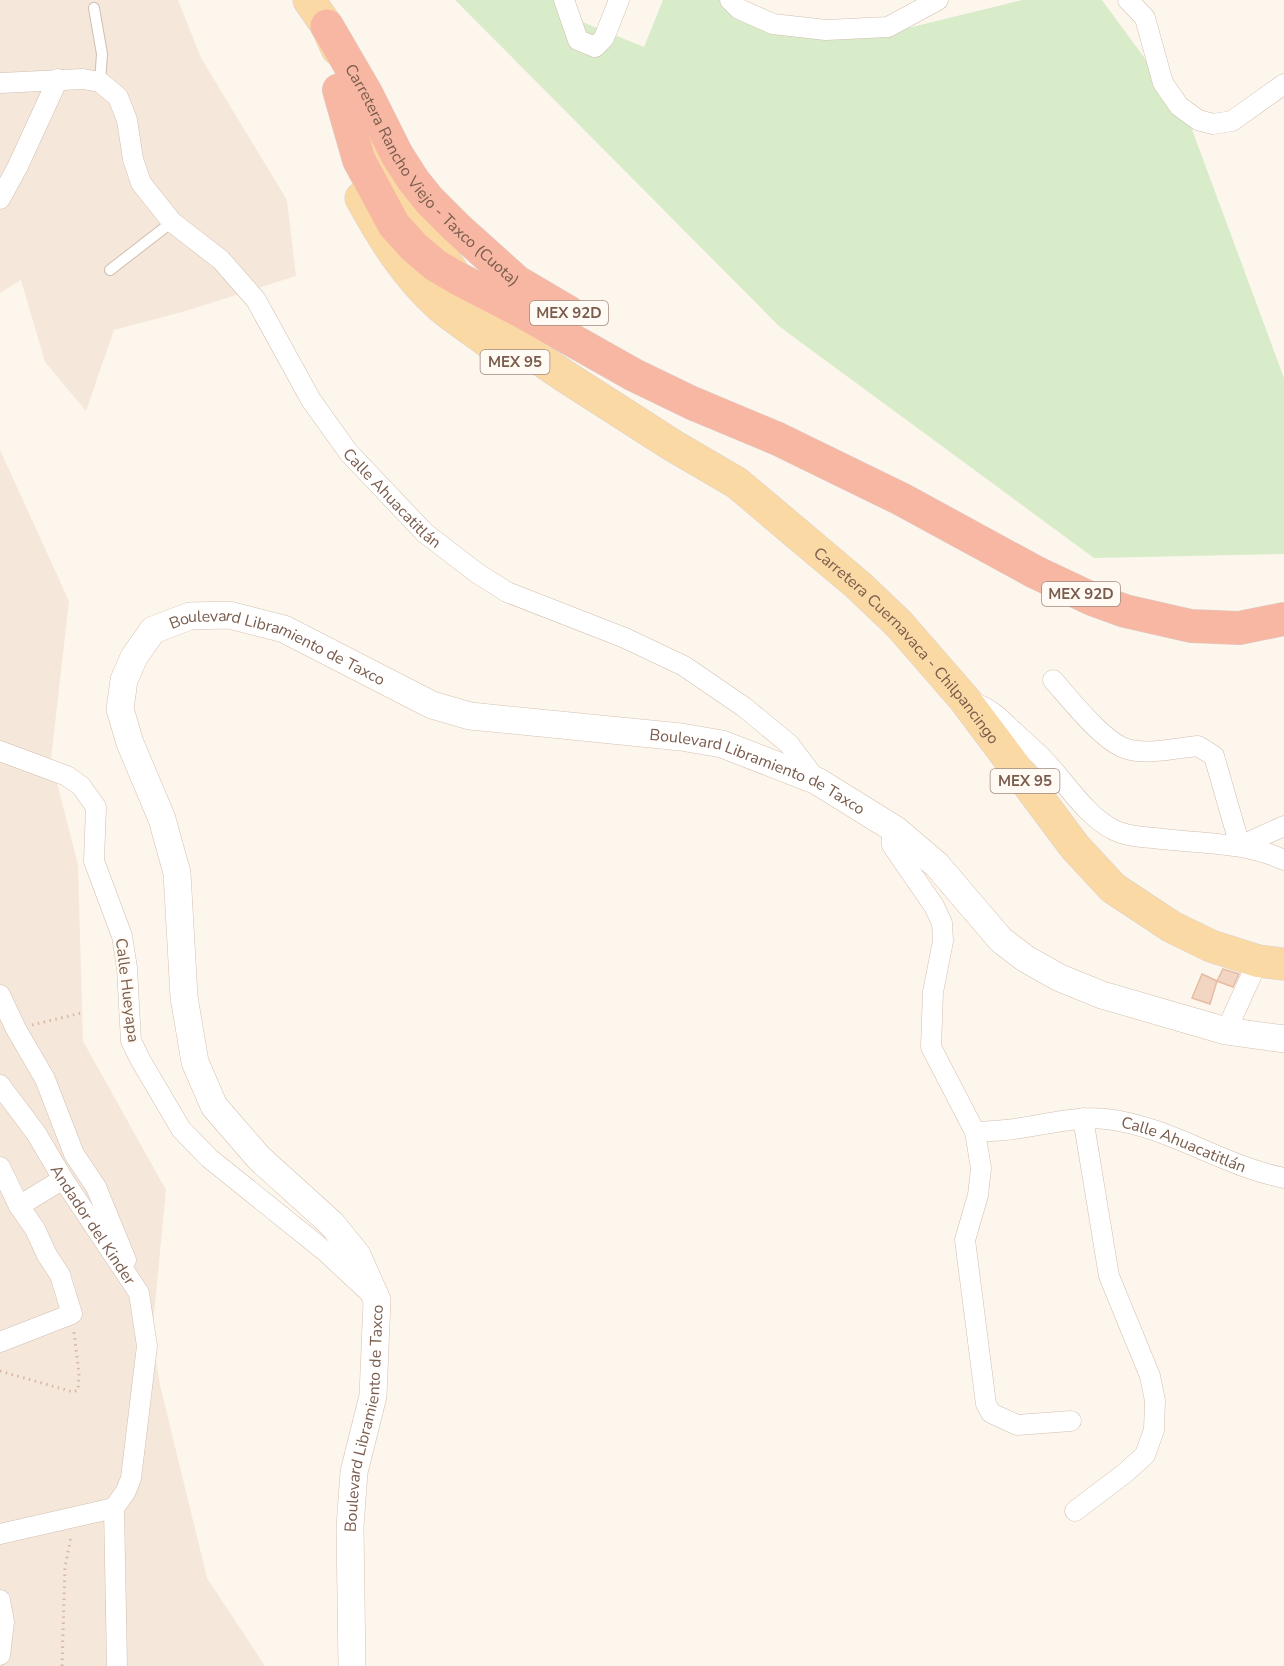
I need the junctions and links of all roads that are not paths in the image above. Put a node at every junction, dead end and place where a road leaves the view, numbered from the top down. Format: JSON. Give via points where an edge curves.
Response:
{"nodes":[{"id":1,"x":564,"y":0,"type":"edge"},
{"id":2,"x":619,"y":0,"type":"edge"},
{"id":3,"x":730,"y":0,"type":"edge"},
{"id":4,"x":938,"y":0,"type":"edge"},
{"id":5,"x":1128,"y":0,"type":"edge"},
{"id":6,"x":94,"y":8,"type":"dead end"},
{"id":7,"x":318,"y":13,"type":"edge"},
{"id":8,"x":58,"y":79,"type":"junction"},
{"id":9,"x":100,"y":82,"type":"junction"},
{"id":10,"x":0,"y":83,"type":"edge"},
{"id":11,"x":1284,"y":84,"type":"edge"},
{"id":12,"x":339,"y":90,"type":"junction"},
{"id":13,"x":0,"y":199,"type":"edge"},
{"id":14,"x":172,"y":222,"type":"junction"},
{"id":15,"x":110,"y":270,"type":"dead end"},
{"id":16,"x":459,"y":279,"type":"junction"},
{"id":17,"x":901,"y":499,"type":"junction"},
{"id":18,"x":803,"y":539,"type":"junction"},
{"id":19,"x":1284,"y":620,"type":"edge"},
{"id":20,"x":1053,"y":680,"type":"dead end"},
{"id":21,"x":965,"y":700,"type":"junction"},
{"id":22,"x":0,"y":751,"type":"edge"},
{"id":23,"x":817,"y":781,"type":"junction"},
{"id":24,"x":1284,"y":826,"type":"edge"},
{"id":25,"x":896,"y":830,"type":"junction"},
{"id":26,"x":1240,"y":846,"type":"junction"},
{"id":27,"x":1284,"y":860,"type":"edge"},
{"id":28,"x":1271,"y":963,"type":"edge"},
{"id":29,"x":0,"y":995,"type":"edge"},
{"id":30,"x":1226,"y":1031,"type":"junction"},
{"id":31,"x":1284,"y":1040,"type":"edge"},
{"id":32,"x":0,"y":1084,"type":"edge"},
{"id":33,"x":1083,"y":1118,"type":"junction"},
{"id":34,"x":975,"y":1132,"type":"junction"},
{"id":35,"x":0,"y":1167,"type":"edge"},
{"id":36,"x":1284,"y":1178,"type":"edge"},
{"id":37,"x":63,"y":1179,"type":"junction"},
{"id":38,"x":19,"y":1206,"type":"junction"},
{"id":39,"x":139,"y":1293,"type":"junction"},
{"id":40,"x":377,"y":1300,"type":"junction"},
{"id":41,"x":0,"y":1342,"type":"edge"},
{"id":42,"x":1071,"y":1421,"type":"dead end"},
{"id":43,"x":114,"y":1508,"type":"junction"},
{"id":44,"x":1075,"y":1511,"type":"dead end"},
{"id":45,"x":0,"y":1534,"type":"edge"},
{"id":46,"x":0,"y":1599,"type":"edge"},
{"id":47,"x":2,"y":1622,"type":"edge"},
{"id":48,"x":0,"y":1655,"type":"edge"},
{"id":49,"x":117,"y":1666,"type":"edge"},
{"id":50,"x":352,"y":1666,"type":"edge"}],
"edges":[{"from":1,"to":2,"type":"street","via":[[578,40],[595,47],[604,38]]},
{"from":3,"to":4,"type":"street","via":[[739,9],[773,24],[854,30],[888,27]]},
{"from":5,"to":11,"type":"street","via":[[1145,18],[1163,83],[1179,106],[1198,120],[1213,124],[1232,121]]},
{"from":6,"to":9,"type":"lane","via":[[102,54]]},
{"from":7,"to":12,"type":"main road","name":"Carretera Cuernavaca - Chilpancingo","number":"MEX 95"},
{"from":7,"to":16,"type":"main road","number":"MEX 95","via":[[399,192]]},
{"from":7,"to":17,"type":"highway","name":"Carretera Rancho Viejo - Taxco (Cuota)","number":"MEX 92D","via":[[413,180],[458,229],[517,282],[706,391],[784,425],[851,462]]},
{"from":8,"to":9,"type":"street"},
{"from":8,"to":10,"type":"street"},
{"from":8,"to":13,"type":"street"},
{"from":9,"to":14,"type":"street","name":"Calle Ahuacatitlán","via":[[118,97],[141,183]]},
{"from":12,"to":16,"type":"highway","name":"Carretera Rancho Viejo - Taxco (Cuota)","number":"MEX 92D","via":[[359,159],[394,225],[435,265]]},
{"from":12,"to":18,"type":"main road","name":"Carretera Cuernavaca - Chilpancingo","number":"MEX 95","via":[[358,193],[388,245],[441,307],[649,455]]},
{"from":14,"to":15,"type":"lane"},
{"from":14,"to":23,"type":"street","name":"Calle Ahuacatitlán","via":[[221,260],[256,300],[310,400],[349,453],[425,533],[507,592],[625,638],[684,666],[744,706],[789,744]]},
{"from":16,"to":17,"type":"highway","name":"Carretera Rancho Viejo - Taxco (Cuota)","number":"MEX 92D","via":[[634,375]]},
{"from":16,"to":18,"type":"main road","name":"Carretera Cuernavaca - Chilpancingo","number":"MEX 95","via":[[475,305],[510,339],[737,483]]},
{"from":17,"to":19,"type":"highway","name":"Carretera Rancho Viejo - Taxco (Cuota)","number":"MEX 92D","via":[[1035,572],[1125,611],[1191,626],[1239,628]]},
{"from":18,"to":21,"type":"main road","name":"Carretera Cuernavaca - Chilpancingo","number":"MEX 95","via":[[899,624]]},
{"from":20,"to":26,"type":"street","via":[[1094,724],[1125,749],[1152,752],[1198,746],[1214,756]]},
{"from":21,"to":26,"type":"street","via":[[998,717],[1114,830],[1127,835]]},
{"from":21,"to":28,"type":"main road","name":"Carretera Cuernavaca - Chilpancingo","number":"MEX 95","via":[[1075,847],[1113,888],[1172,927],[1211,946]]},
{"from":22,"to":40,"type":"street","name":"Calle Hueyapa","via":[[67,776],[81,786],[96,807],[94,861],[122,936],[132,1041],[181,1129],[209,1158],[326,1252]]},
{"from":23,"to":25,"type":"main road","name":"Boulevard Libramiento de Taxco"},
{"from":23,"to":40,"type":"main road","name":"Boulevard Libramiento de Taxco","via":[[722,744],[470,716],[432,705],[284,629],[229,615],[190,616],[153,630],[124,680],[120,709],[162,819],[177,873],[184,997],[195,1062],[214,1106],[259,1158],[332,1224],[357,1255]]},
{"from":24,"to":26,"type":"street"},
{"from":25,"to":30,"type":"main road","name":"Boulevard Libramiento de Taxco","via":[[937,865],[1001,940],[1026,959],[1102,995]]},
{"from":25,"to":34,"type":"street","via":[[892,845],[942,923],[931,1047]]},
{"from":26,"to":27,"type":"street"},
{"from":28,"to":30,"type":"street"},
{"from":29,"to":39,"type":"street","via":[[45,1079],[75,1154],[96,1187]]},
{"from":30,"to":31,"type":"main road","name":"Boulevard Libramiento de Taxco"},
{"from":32,"to":37,"type":"street","name":"Andador del Kinder"},
{"from":33,"to":34,"type":"street","name":"Calle Ahuacatitlán"},
{"from":33,"to":36,"type":"street","name":"Calle Ahuacatitlán","via":[[1133,1124]]},
{"from":33,"to":44,"type":"street","via":[[1109,1276],[1150,1376],[1155,1401],[1154,1430],[1144,1455]]},
{"from":34,"to":42,"type":"street","via":[[981,1168],[965,1240],[986,1404],[991,1413],[1017,1425]]},
{"from":35,"to":38,"type":"street"},
{"from":37,"to":38,"type":"street"},
{"from":37,"to":39,"type":"street","name":"Andador del Kinder"},
{"from":38,"to":41,"type":"street","via":[[60,1275],[72,1314]]},
{"from":39,"to":43,"type":"street","name":"Andador del Kinder","via":[[147,1346],[134,1464],[129,1484]]},
{"from":40,"to":50,"type":"main road","name":"Boulevard Libramiento de Taxco","via":[[373,1396],[354,1472],[350,1527]]},
{"from":43,"to":45,"type":"street"},
{"from":43,"to":49,"type":"street"},
{"from":46,"to":47,"type":"street"},
{"from":47,"to":48,"type":"street"}]}
